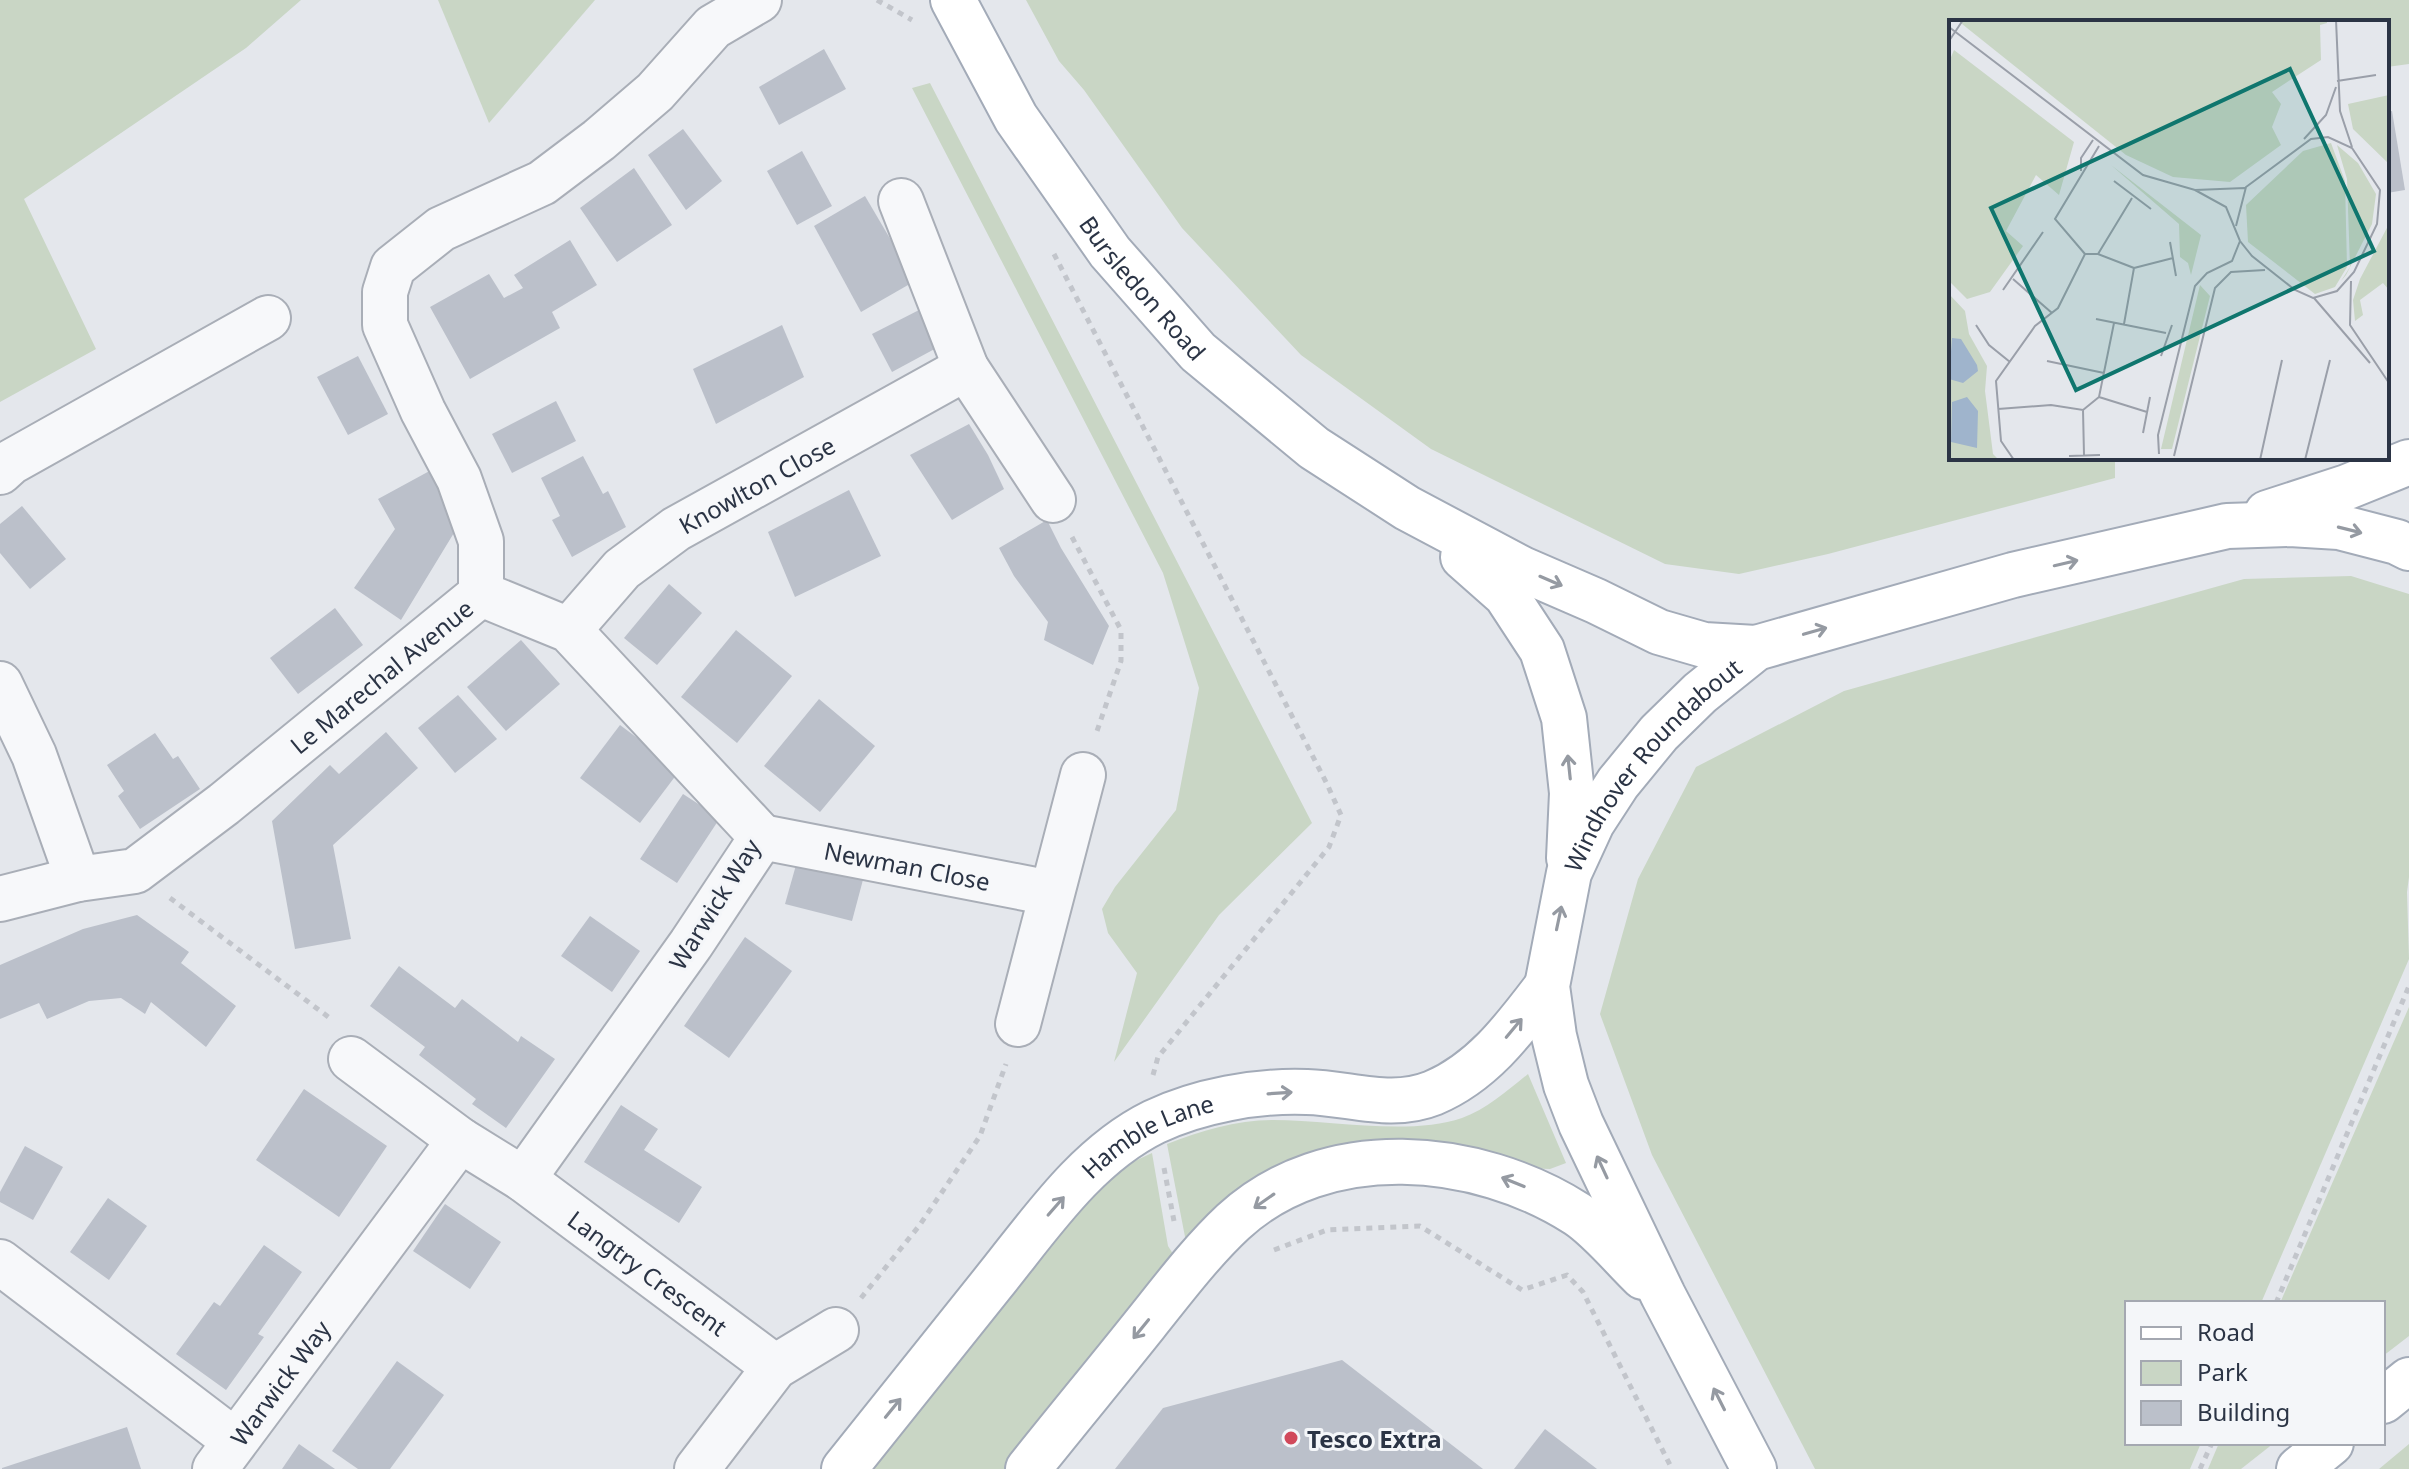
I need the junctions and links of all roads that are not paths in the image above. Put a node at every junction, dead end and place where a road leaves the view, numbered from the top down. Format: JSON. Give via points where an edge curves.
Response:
{"nodes":[{"id":1,"x":759,"y":0,"type":"edge"},
{"id":2,"x":953,"y":0,"type":"edge"},
{"id":3,"x":719,"y":13,"type":"edge"},
{"id":4,"x":901,"y":201,"type":"dead end"},
{"id":5,"x":268,"y":318,"type":"dead end"},
{"id":6,"x":966,"y":368,"type":"junction"},
{"id":7,"x":2409,"y":462,"type":"edge"},
{"id":8,"x":0,"y":472,"type":"edge"},
{"id":9,"x":1053,"y":500,"type":"road end"},
{"id":10,"x":1407,"y":508,"type":"junction"},
{"id":11,"x":2227,"y":526,"type":"junction"},
{"id":12,"x":2409,"y":548,"type":"edge"},
{"id":13,"x":481,"y":594,"type":"junction"},
{"id":14,"x":569,"y":630,"type":"junction"},
{"id":15,"x":1756,"y":648,"type":"junction"},
{"id":16,"x":0,"y":684,"type":"edge"},
{"id":17,"x":1083,"y":775,"type":"road end"},
{"id":18,"x":762,"y":837,"type":"junction"},
{"id":19,"x":1569,"y":873,"type":"junction"},
{"id":20,"x":78,"y":879,"type":"junction"},
{"id":21,"x":1051,"y":893,"type":"junction"},
{"id":22,"x":0,"y":899,"type":"edge"},
{"id":23,"x":1547,"y":986,"type":"junction"},
{"id":24,"x":1014,"y":1039,"type":"road end"},
{"id":25,"x":351,"y":1059,"type":"road end"},
{"id":26,"x":460,"y":1140,"type":"junction"},
{"id":27,"x":523,"y":1179,"type":"junction"},
{"id":28,"x":0,"y":1262,"type":"edge"},
{"id":29,"x":1663,"y":1295,"type":"junction"},
{"id":30,"x":836,"y":1330,"type":"road end"},
{"id":31,"x":775,"y":1367,"type":"junction"},
{"id":32,"x":2409,"y":1380,"type":"edge"},
{"id":33,"x":2385,"y":1399,"type":"edge"},
{"id":34,"x":2329,"y":1445,"type":"edge"},
{"id":35,"x":225,"y":1455,"type":"edge"},
{"id":36,"x":697,"y":1469,"type":"edge"},
{"id":37,"x":844,"y":1469,"type":"edge"},
{"id":38,"x":1028,"y":1469,"type":"edge"},
{"id":39,"x":1754,"y":1469,"type":"edge"},
{"id":40,"x":2299,"y":1469,"type":"edge"}],
"edges":[{"from":1,"to":3,"type":"street","name":"Le Marechal Avenue"},
{"from":2,"to":10,"type":"main road","name":"Bursledon Road","via":[[1016,118],[1110,252],[1198,352],[1314,448]]},
{"from":3,"to":13,"type":"street","name":"Le Marechal Avenue","via":[[655,92],[599,140],[542,183],[441,229],[393,267],[385,292],[385,325],[459,479],[481,541]]},
{"from":4,"to":6,"type":"street"},
{"from":5,"to":8,"type":"street"},
{"from":6,"to":9,"type":"street"},
{"from":6,"to":14,"type":"street","name":"Knowlton Close","via":[[676,529],[622,569]]},
{"from":7,"to":11,"type":"main road"},
{"from":10,"to":15,"type":"main road","name":"Bursledon Road","one_way":true,"via":[[1659,632],[1704,645]]},
{"from":19,"to":10,"type":"main road","name":"Bursledon Road","one_way":true,"via":[[1572,793],[1564,718],[1542,650],[1506,595]]},
{"from":11,"to":12,"type":"main road","name":"Windhover Roundabout","one_way":true,"via":[[2339,527]]},
{"from":15,"to":11,"type":"main road","name":"Windhover Roundabout","one_way":true,"via":[[2013,575]]},
{"from":13,"to":14,"type":"street","name":"Warwick Way"},
{"from":13,"to":20,"type":"street","name":"Le Marechal Avenue","via":[[135,871]]},
{"from":14,"to":18,"type":"street","name":"Warwick Way"},
{"from":15,"to":19,"type":"main road","name":"Windhover Roundabout","via":[[1659,733],[1592,823]]},
{"from":16,"to":20,"type":"street","via":[[34,755]]},
{"from":17,"to":21,"type":"street"},
{"from":18,"to":21,"type":"street","name":"Newman Close"},
{"from":18,"to":27,"type":"street","name":"Warwick Way"},
{"from":23,"to":19,"type":"main road","name":"Windhover Roundabout","one_way":true},
{"from":20,"to":22,"type":"street","name":"Le Marechal Avenue"},
{"from":21,"to":24,"type":"street"},
{"from":29,"to":23,"type":"main road","name":"Windhover Roundabout","one_way":true,"via":[[1566,1085]]},
{"from":37,"to":23,"type":"main road","name":"Hamble Lane","one_way":true,"via":[[1056,1204],[1111,1148],[1155,1122],[1230,1097],[1307,1092],[1388,1102],[1432,1093],[1478,1067]]},
{"from":25,"to":26,"type":"street"},
{"from":26,"to":27,"type":"street"},
{"from":26,"to":35,"type":"street","name":"Warwick Way"},
{"from":27,"to":31,"type":"street","name":"Langtry Crescent"},
{"from":28,"to":35,"type":"street"},
{"from":29,"to":38,"type":"main road","one_way":true,"via":[[1579,1215],[1510,1179],[1393,1160],[1340,1166],[1280,1189],[1235,1221],[1190,1268]]},
{"from":39,"to":29,"type":"main road","name":"Windhover Roundabout","one_way":true},
{"from":30,"to":31,"type":"street"},
{"from":31,"to":36,"type":"street"},
{"from":32,"to":33,"type":"main road"},
{"from":34,"to":40,"type":"main road"}]}
